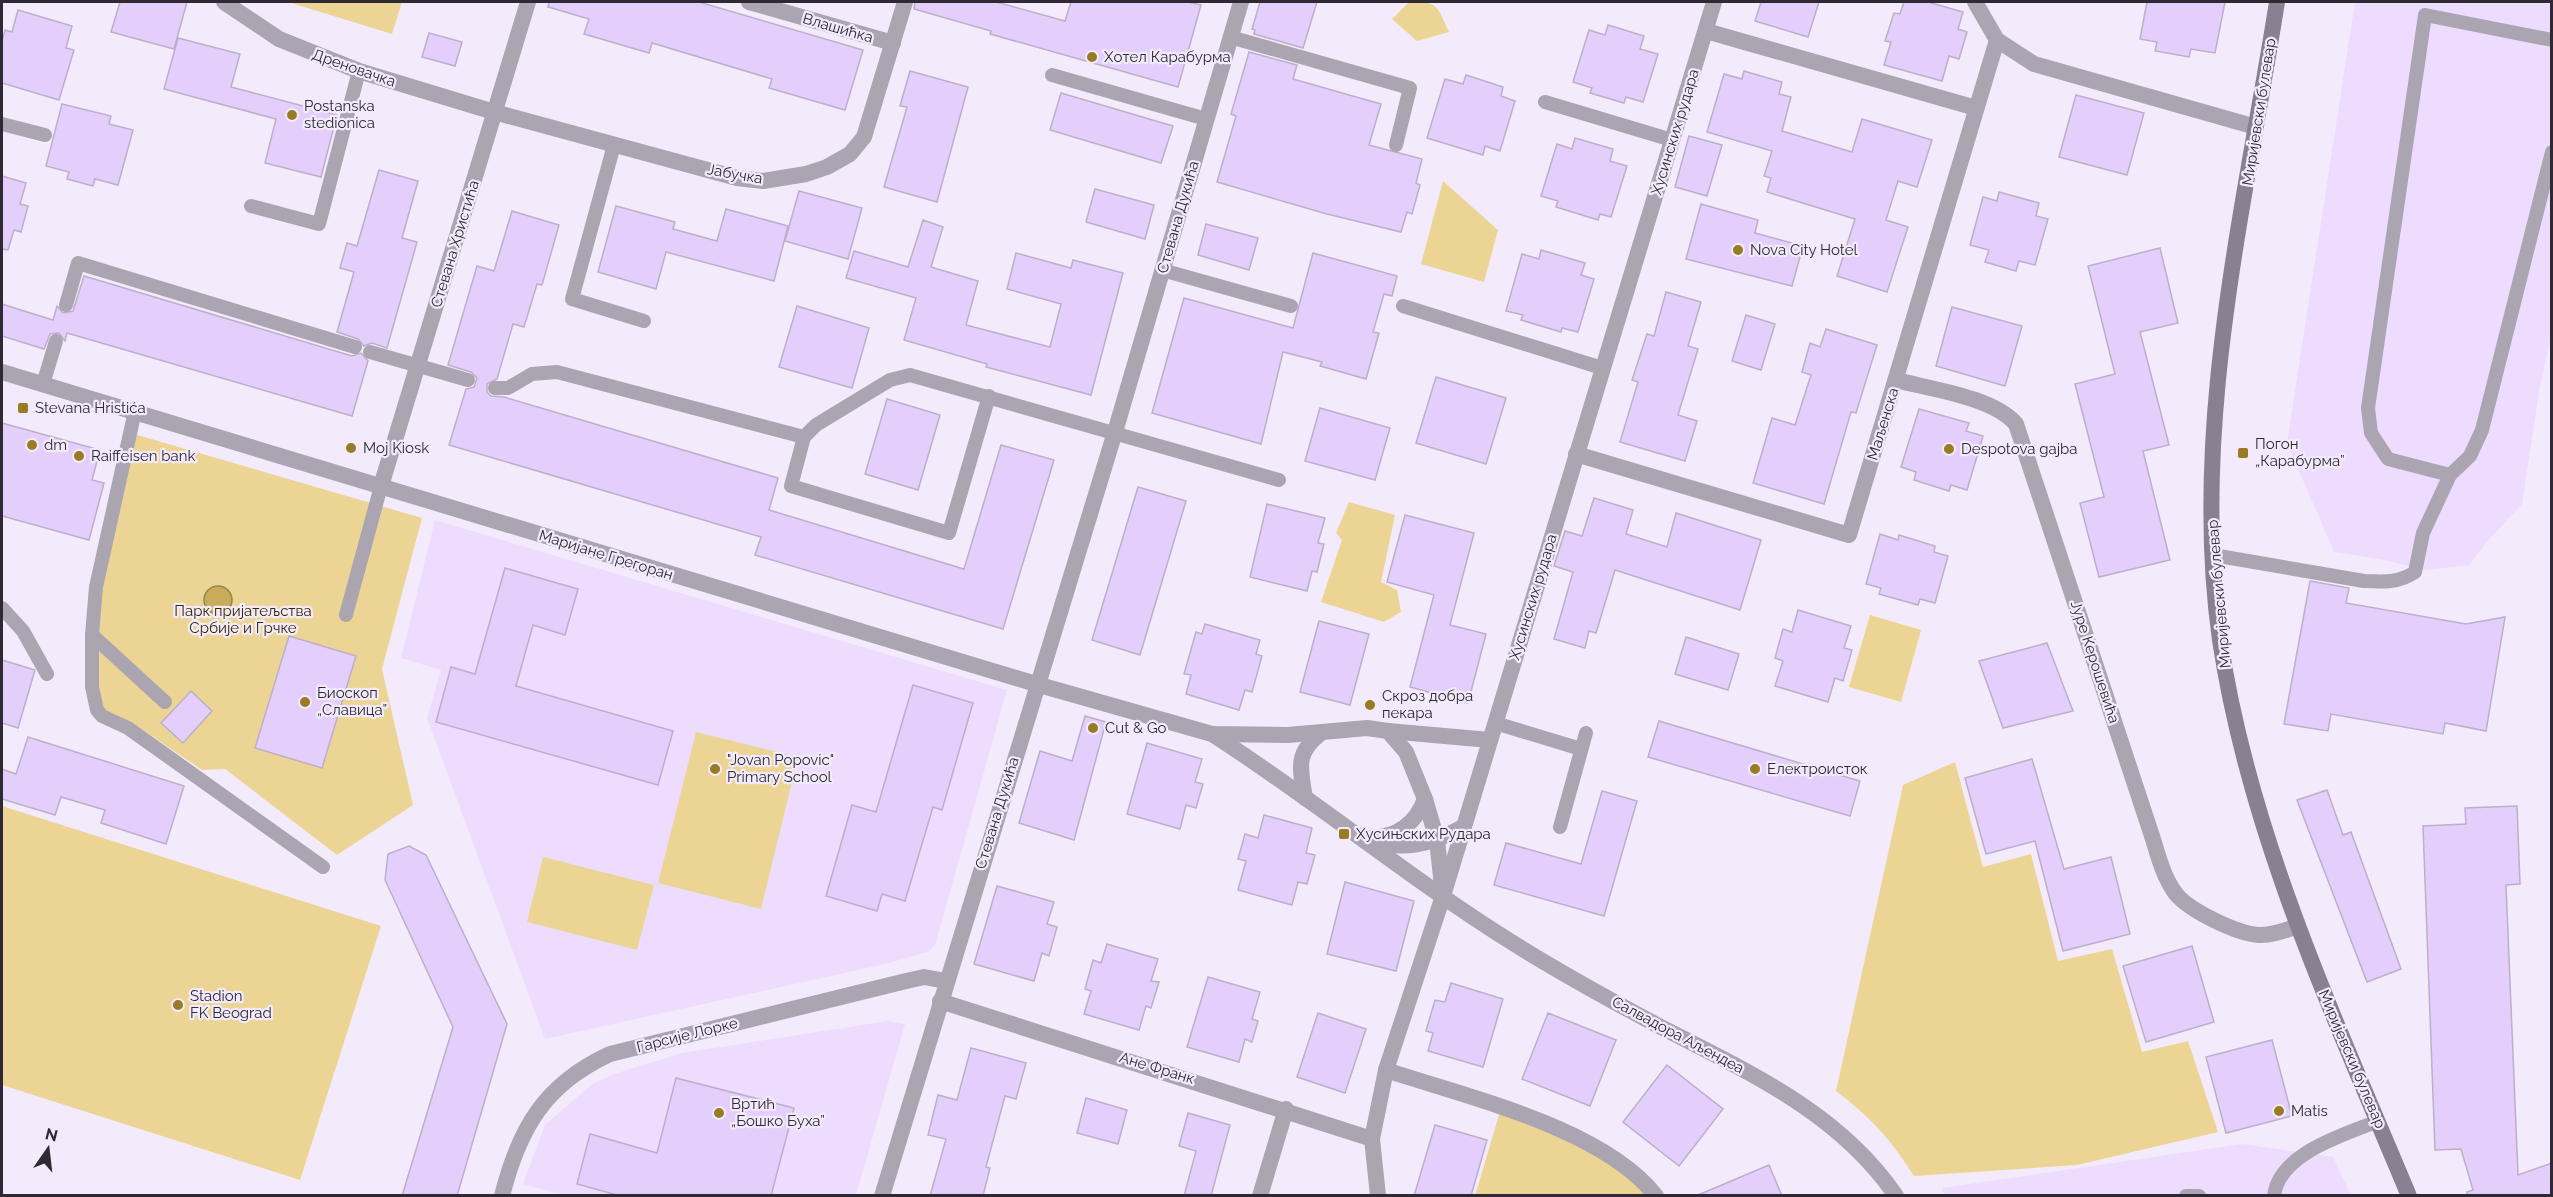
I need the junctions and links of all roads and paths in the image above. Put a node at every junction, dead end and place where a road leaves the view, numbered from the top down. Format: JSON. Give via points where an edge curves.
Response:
{"nodes":[{"id":1,"x":224,"y":2,"type":"edge"},
{"id":2,"x":528,"y":2,"type":"edge"},
{"id":3,"x":749,"y":2,"type":"edge"},
{"id":4,"x":905,"y":2,"type":"edge"},
{"id":5,"x":1241,"y":2,"type":"edge"},
{"id":6,"x":1714,"y":2,"type":"edge"},
{"id":7,"x":1975,"y":2,"type":"edge"},
{"id":8,"x":2277,"y":2,"type":"edge"},
{"id":9,"x":1706,"y":31,"type":"junction"},
{"id":10,"x":1230,"y":37,"type":"junction"},
{"id":11,"x":1997,"y":40,"type":"junction"},
{"id":12,"x":2552,"y":40,"type":"edge"},
{"id":13,"x":893,"y":44,"type":"junction"},
{"id":14,"x":359,"y":71,"type":"junction"},
{"id":15,"x":1052,"y":75,"type":"dead end"},
{"id":16,"x":1545,"y":102,"type":"dead end"},
{"id":17,"x":1976,"y":108,"type":"junction"},
{"id":18,"x":494,"y":112,"type":"junction"},
{"id":19,"x":1206,"y":119,"type":"junction"},
{"id":20,"x":2,"y":124,"type":"edge"},
{"id":21,"x":2256,"y":127,"type":"junction"},
{"id":22,"x":45,"y":135,"type":"dead end"},
{"id":23,"x":1672,"y":140,"type":"junction"},
{"id":24,"x":614,"y":145,"type":"junction"},
{"id":25,"x":1396,"y":145,"type":"dead end"},
{"id":26,"x":2552,"y":152,"type":"edge"},
{"id":27,"x":251,"y":206,"type":"dead end"},
{"id":28,"x":1162,"y":270,"type":"junction"},
{"id":29,"x":66,"y":305,"type":"dead end"},
{"id":30,"x":1291,"y":306,"type":"dead end"},
{"id":31,"x":1403,"y":306,"type":"dead end"},
{"id":32,"x":644,"y":321,"type":"dead end"},
{"id":33,"x":56,"y":341,"type":"dead end"},
{"id":34,"x":355,"y":347,"type":"dead end"},
{"id":35,"x":370,"y":352,"type":"dead end"},
{"id":36,"x":419,"y":366,"type":"junction"},
{"id":37,"x":1602,"y":368,"type":"junction"},
{"id":38,"x":2,"y":372,"type":"edge"},
{"id":39,"x":468,"y":380,"type":"dead end"},
{"id":40,"x":1896,"y":380,"type":"junction"},
{"id":41,"x":43,"y":384,"type":"junction"},
{"id":42,"x":495,"y":388,"type":"dead end"},
{"id":43,"x":989,"y":396,"type":"junction"},
{"id":44,"x":135,"y":411,"type":"junction"},
{"id":45,"x":1115,"y":432,"type":"junction"},
{"id":46,"x":804,"y":437,"type":"junction"},
{"id":47,"x":1576,"y":454,"type":"junction"},
{"id":48,"x":2450,"y":475,"type":"junction"},
{"id":49,"x":1279,"y":480,"type":"dead end"},
{"id":50,"x":381,"y":486,"type":"junction"},
{"id":51,"x":2213,"y":555,"type":"junction"},
{"id":52,"x":2,"y":608,"type":"edge"},
{"id":53,"x":346,"y":615,"type":"dead end"},
{"id":54,"x":92,"y":635,"type":"junction"},
{"id":55,"x":47,"y":674,"type":"dead end"},
{"id":56,"x":1036,"y":684,"type":"junction"},
{"id":57,"x":165,"y":702,"type":"dead end"},
{"id":58,"x":1495,"y":723,"type":"junction"},
{"id":59,"x":1388,"y":731,"type":"junction"},
{"id":60,"x":1321,"y":733,"type":"junction"},
{"id":61,"x":1586,"y":733,"type":"dead end"},
{"id":62,"x":1212,"y":734,"type":"junction"},
{"id":63,"x":1490,"y":740,"type":"junction"},
{"id":64,"x":1581,"y":749,"type":"junction"},
{"id":65,"x":1305,"y":798,"type":"junction"},
{"id":66,"x":1425,"y":799,"type":"junction"},
{"id":67,"x":1463,"y":827,"type":"junction"},
{"id":68,"x":1560,"y":827,"type":"dead end"},
{"id":69,"x":1355,"y":836,"type":"junction"},
{"id":70,"x":1437,"y":840,"type":"junction"},
{"id":71,"x":323,"y":867,"type":"dead end"},
{"id":72,"x":1443,"y":896,"type":"junction"},
{"id":73,"x":2298,"y":926,"type":"junction"},
{"id":74,"x":946,"y":981,"type":"junction"},
{"id":75,"x":940,"y":1001,"type":"junction"},
{"id":76,"x":1386,"y":1070,"type":"junction"},
{"id":77,"x":1286,"y":1109,"type":"junction"},
{"id":78,"x":2378,"y":1121,"type":"junction"},
{"id":79,"x":1372,"y":1139,"type":"junction"},
{"id":80,"x":503,"y":1195,"type":"edge"},
{"id":81,"x":882,"y":1196,"type":"edge"},
{"id":82,"x":1260,"y":1196,"type":"edge"},
{"id":83,"x":1378,"y":1196,"type":"edge"},
{"id":84,"x":1656,"y":1196,"type":"edge"},
{"id":85,"x":1896,"y":1196,"type":"edge"},
{"id":86,"x":2186,"y":1196,"type":"edge"},
{"id":87,"x":2199,"y":1196,"type":"edge"},
{"id":88,"x":2274,"y":1196,"type":"edge"},
{"id":89,"x":2409,"y":1196,"type":"edge"}],
"edges":[{"from":1,"to":14,"type":"street","name":"Дреновачка","via":[[279,39]]},
{"from":2,"to":18,"type":"street","name":"Стевана Христића"},
{"from":3,"to":13,"type":"street","name":"Влашићка"},
{"from":4,"to":13,"type":"street","name":"Јабучка"},
{"from":5,"to":10,"type":"street","name":"Стевана Дукића"},
{"from":6,"to":9,"type":"street","name":"Хусинских рудара"},
{"from":7,"to":11,"type":"street"},
{"from":8,"to":21,"type":"main road","name":"Миријевски булевар"},
{"from":9,"to":17,"type":"street"},
{"from":9,"to":23,"type":"street","name":"Хусинских рудара"},
{"from":10,"to":19,"type":"street","name":"Стевана Дукића"},
{"from":10,"to":25,"type":"lane","via":[[1410,88]]},
{"from":11,"to":17,"type":"street","name":"Маљенска"},
{"from":11,"to":21,"type":"street","via":[[2034,64]]},
{"from":12,"to":48,"type":"lane","via":[[2425,15],[2368,408],[2371,432],[2388,459]]},
{"from":13,"to":24,"type":"street","name":"Јабучка","via":[[864,137],[850,154],[827,167],[763,181],[737,178]]},
{"from":14,"to":18,"type":"street","name":"Дреновачка"},
{"from":14,"to":27,"type":"lane","via":[[319,224]]},
{"from":15,"to":19,"type":"lane"},
{"from":16,"to":23,"type":"lane"},
{"from":17,"to":40,"type":"street","name":"Маљенска"},
{"from":18,"to":24,"type":"street","name":"Јабучка"},
{"from":18,"to":36,"type":"street","name":"Стевана Христића"},
{"from":19,"to":28,"type":"street","name":"Стевана Дукића"},
{"from":20,"to":22,"type":"lane"},
{"from":21,"to":51,"type":"main road","name":"Миријевски булевар","via":[[2217,379]]},
{"from":23,"to":37,"type":"street","name":"Хусинских рудара"},
{"from":24,"to":32,"type":"lane","via":[[572,299]]},
{"from":26,"to":48,"type":"lane","via":[[2482,430],[2470,456]]},
{"from":28,"to":30,"type":"lane"},
{"from":28,"to":45,"type":"street","name":"Стевана Дукића"},
{"from":29,"to":34,"type":"lane","via":[[78,263]]},
{"from":31,"to":37,"type":"lane"},
{"from":33,"to":41,"type":"lane"},
{"from":35,"to":36,"type":"lane"},
{"from":36,"to":39,"type":"lane"},
{"from":36,"to":50,"type":"street","name":"Стевана Христића"},
{"from":37,"to":47,"type":"street","name":"Хусинских рудара"},
{"from":38,"to":41,"type":"street","name":"Маријане Грегоран"},
{"from":40,"to":47,"type":"street","name":"Маљенска","via":[[1849,535]]},
{"from":40,"to":73,"type":"street","name":"Јуре Керошевића","via":[[1990,406],[2016,424],[2165,874],[2177,894],[2194,908],[2246,933],[2260,935]]},
{"from":41,"to":44,"type":"street","name":"Маријане Грегоран"},
{"from":42,"to":46,"type":"lane","via":[[508,388],[532,374],[557,372]]},
{"from":43,"to":45,"type":"lane"},
{"from":43,"to":46,"type":"lane","via":[[918,376],[902,376],[816,425]]},
{"from":43,"to":46,"type":"lane","via":[[949,533],[791,486]]},
{"from":44,"to":50,"type":"street","name":"Маријане Грегоран"},
{"from":44,"to":54,"type":"lane","via":[[97,579]]},
{"from":45,"to":49,"type":"lane"},
{"from":45,"to":56,"type":"street","name":"Стевана Дукића"},
{"from":47,"to":58,"type":"street","name":"Хусинских рудара"},
{"from":48,"to":51,"type":"lane","via":[[2423,533],[2415,572],[2404,579],[2364,581]]},
{"from":50,"to":53,"type":"lane"},
{"from":50,"to":56,"type":"street","name":"Маријане Грегоран"},
{"from":51,"to":73,"type":"main road","name":"Миријевски булевар","via":[[2220,638],[2237,728]]},
{"from":52,"to":55,"type":"lane","via":[[22,631]]},
{"from":54,"to":57,"type":"lane"},
{"from":54,"to":71,"type":"lane","via":[[93,698],[102,716],[128,728]]},
{"from":56,"to":62,"type":"street","name":"Маријане Грегоран"},
{"from":56,"to":74,"type":"street","name":"Стевана Дукића"},
{"from":58,"to":63,"type":"street","name":"Хусинских рудара"},
{"from":58,"to":64,"type":"lane"},
{"from":59,"to":60,"type":"street","name":"Маријане Грегоран","via":[[1367,728]]},
{"from":59,"to":63,"type":"street","name":"Маријане Грегоран"},
{"from":59,"to":66,"type":"street","via":[[1406,752]]},
{"from":60,"to":62,"type":"street","name":"Маријане Грегоран"},
{"from":60,"to":65,"type":"street","via":[[1310,741],[1302,756]]},
{"from":61,"to":64,"type":"lane"},
{"from":62,"to":65,"type":"street","name":"Маријане Грегоран"},
{"from":63,"to":67,"type":"street","name":"Хусинских рудара"},
{"from":64,"to":68,"type":"lane"},
{"from":65,"to":69,"type":"street","name":"Маријане Грегоран"},
{"from":66,"to":69,"type":"street","via":[[1411,822],[1397,832],[1381,837]]},
{"from":66,"to":70,"type":"street"},
{"from":67,"to":70,"type":"street"},
{"from":67,"to":72,"type":"street","name":"Хусинских рудара"},
{"from":69,"to":70,"type":"street","via":[[1401,847]]},
{"from":69,"to":72,"type":"street","name":"Маријане Грегоран"},
{"from":70,"to":72,"type":"street"},
{"from":72,"to":76,"type":"street","name":"Хусинских рудара"},
{"from":72,"to":85,"type":"street","name":"Салвадора Аљендеа","via":[[1563,974],[1742,1068],[1819,1115],[1854,1146]]},
{"from":73,"to":78,"type":"main road","name":"Миријевски булевар"},
{"from":74,"to":75,"type":"street","name":"Стевана Дукића"},
{"from":74,"to":80,"type":"street","name":"Гарсије Лорке","via":[[924,977],[902,982],[610,1054],[584,1066],[554,1089],[527,1126],[513,1157]]},
{"from":75,"to":77,"type":"street","name":"Ане Франк"},
{"from":75,"to":81,"type":"street","name":"Стевана Дукића"},
{"from":76,"to":79,"type":"street","name":"Хусинских рудара"},
{"from":76,"to":84,"type":"street","via":[[1556,1127],[1603,1152],[1640,1178]]},
{"from":77,"to":79,"type":"street","name":"Ане Франк"},
{"from":77,"to":82,"type":"street"},
{"from":78,"to":88,"type":"lane","via":[[2296,1159],[2279,1177]]},
{"from":78,"to":89,"type":"main road","name":"Миријевски булевар"},
{"from":79,"to":83,"type":"street","name":"Хусинских рудара"},
{"from":86,"to":87,"type":"lane"}]}
